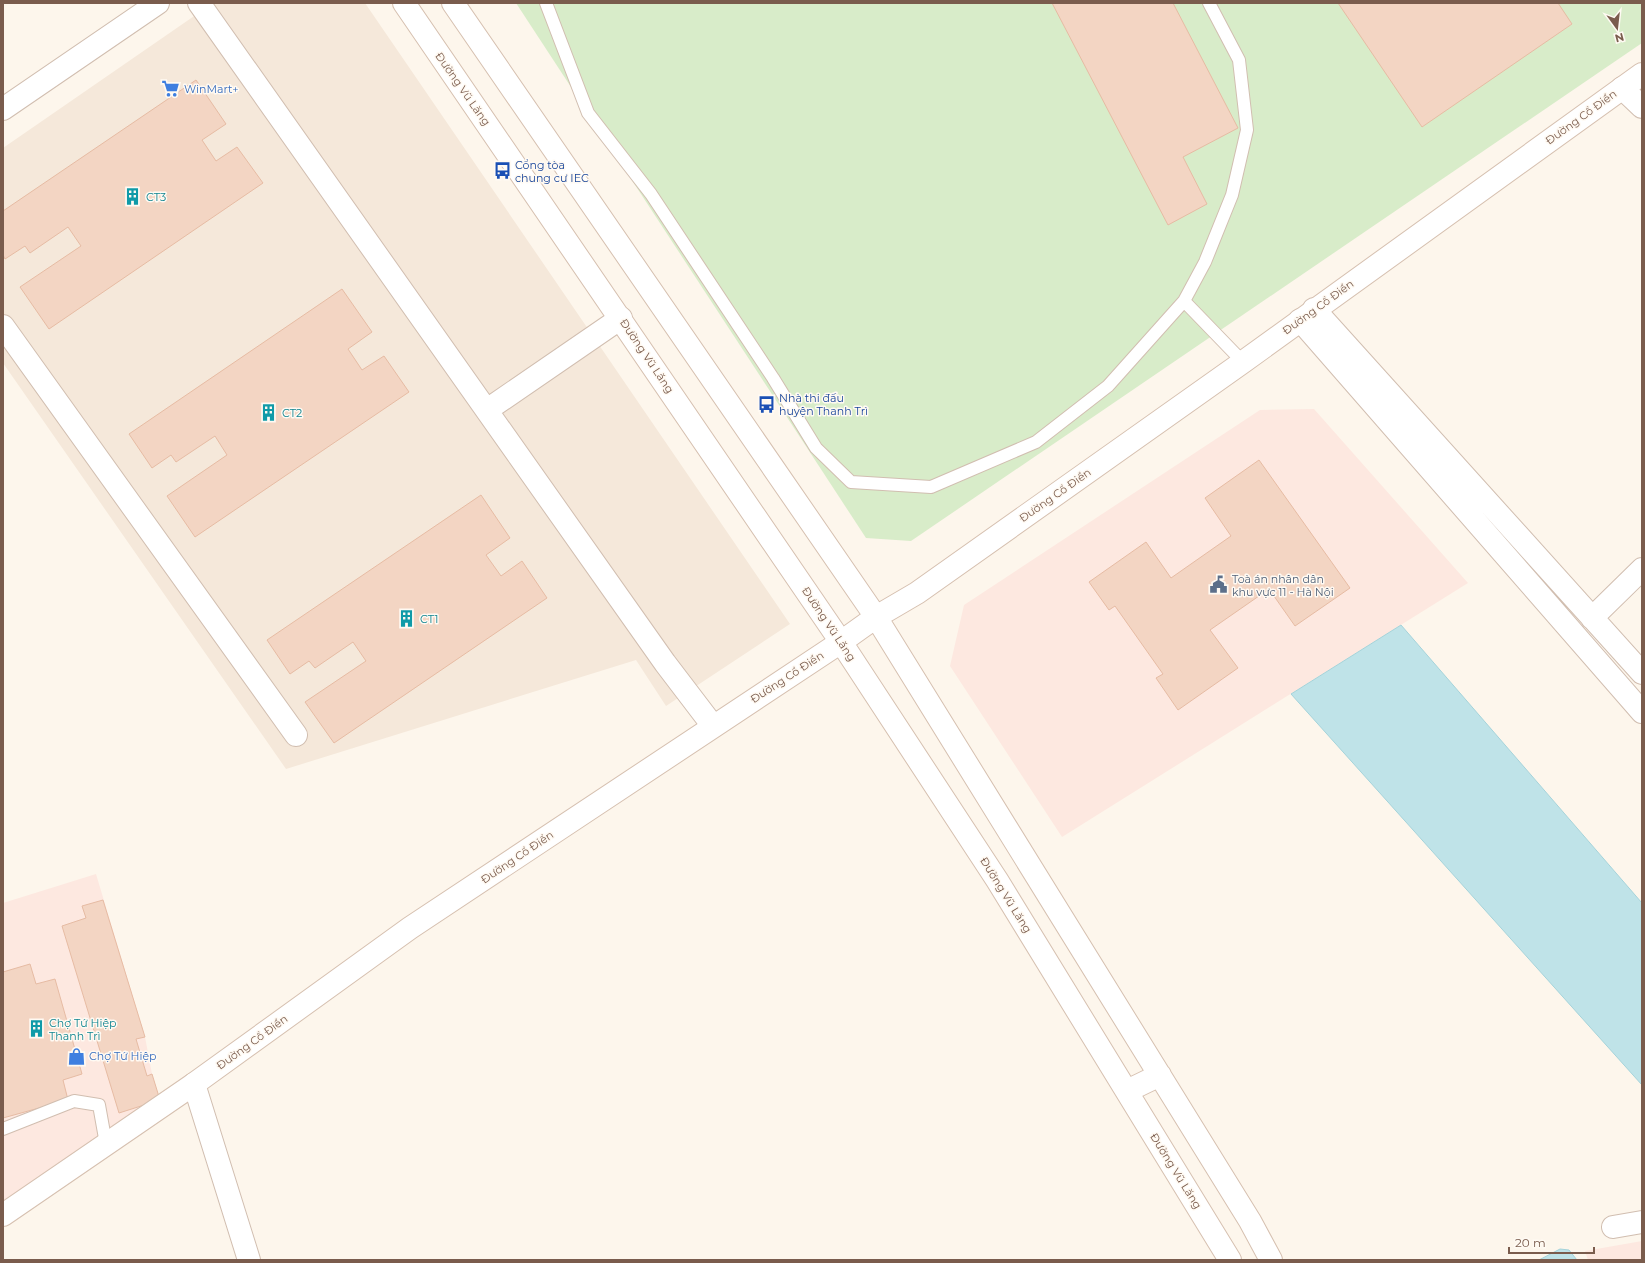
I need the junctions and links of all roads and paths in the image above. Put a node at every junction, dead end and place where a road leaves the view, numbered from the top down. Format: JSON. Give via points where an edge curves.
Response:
{"nodes":[{"id":1,"x":158,"y":3,"type":"edge"},
{"id":2,"x":199,"y":3,"type":"edge"},
{"id":3,"x":404,"y":3,"type":"edge"},
{"id":4,"x":453,"y":3,"type":"edge"},
{"id":5,"x":546,"y":3,"type":"edge"},
{"id":6,"x":1209,"y":3,"type":"edge"},
{"id":7,"x":1642,"y":74,"type":"edge"},
{"id":8,"x":1622,"y":88,"type":"junction"},
{"id":9,"x":1642,"y":107,"type":"edge"},
{"id":10,"x":3,"y":109,"type":"edge"},
{"id":11,"x":1184,"y":301,"type":"junction"},
{"id":12,"x":1307,"y":315,"type":"junction"},
{"id":13,"x":621,"y":318,"type":"junction"},
{"id":14,"x":3,"y":326,"type":"edge"},
{"id":15,"x":1243,"y":362,"type":"junction"},
{"id":16,"x":487,"y":410,"type":"junction"},
{"id":17,"x":1642,"y":568,"type":"edge"},
{"id":18,"x":876,"y":617,"type":"junction"},
{"id":19,"x":1592,"y":618,"type":"junction"},
{"id":20,"x":841,"y":642,"type":"junction"},
{"id":21,"x":1642,"y":673,"type":"edge"},
{"id":22,"x":1642,"y":712,"type":"edge"},
{"id":23,"x":713,"y":726,"type":"junction"},
{"id":24,"x":296,"y":735,"type":"dead end"},
{"id":25,"x":1160,"y":1075,"type":"junction"},
{"id":26,"x":194,"y":1084,"type":"junction"},
{"id":27,"x":1127,"y":1091,"type":"junction"},
{"id":28,"x":3,"y":1129,"type":"edge"},
{"id":29,"x":106,"y":1144,"type":"junction"},
{"id":30,"x":3,"y":1215,"type":"edge"},
{"id":31,"x":1642,"y":1222,"type":"edge"},
{"id":32,"x":1613,"y":1227,"type":"dead end"},
{"id":33,"x":249,"y":1260,"type":"edge"},
{"id":34,"x":1230,"y":1260,"type":"edge"},
{"id":35,"x":1271,"y":1260,"type":"edge"}],
"edges":[{"from":1,"to":10,"type":"street"},
{"from":2,"to":16,"type":"street"},
{"from":3,"to":13,"type":"street","name":"Đường Vũ Lăng"},
{"from":4,"to":18,"type":"street"},
{"from":5,"to":11,"type":"lane","via":[[588,113],[651,194],[773,378],[816,448],[852,482],[931,487],[1036,442],[1108,386]]},
{"from":6,"to":11,"type":"lane","via":[[1239,60],[1247,130],[1232,195],[1205,262]]},
{"from":7,"to":8,"type":"street","name":"Đường Cổ Điển"},
{"from":8,"to":9,"type":"street"},
{"from":8,"to":12,"type":"street","name":"Đường Cổ Điển"},
{"from":11,"to":15,"type":"lane"},
{"from":12,"to":15,"type":"street","name":"Đường Cổ Điển"},
{"from":12,"to":19,"type":"street"},
{"from":12,"to":22,"type":"street"},
{"from":13,"to":16,"type":"street"},
{"from":13,"to":20,"type":"street","name":"Đường Vũ Lăng"},
{"from":14,"to":24,"type":"street"},
{"from":15,"to":18,"type":"street","name":"Đường Cổ Điển","via":[[918,593]]},
{"from":16,"to":23,"type":"street","via":[[665,663]]},
{"from":17,"to":19,"type":"street"},
{"from":18,"to":20,"type":"street","name":"Đường Cổ Điển"},
{"from":18,"to":25,"type":"street"},
{"from":19,"to":21,"type":"street"},
{"from":20,"to":23,"type":"street","name":"Đường Cổ Điển"},
{"from":20,"to":27,"type":"street","name":"Đường Vũ Lăng","via":[[997,880]]},
{"from":23,"to":26,"type":"street","name":"Đường Cổ Điển","via":[[410,928]]},
{"from":25,"to":27,"type":"street"},
{"from":25,"to":35,"type":"street","via":[[1250,1221]]},
{"from":26,"to":29,"type":"street","name":"Đường Cổ Điển"},
{"from":26,"to":33,"type":"street"},
{"from":27,"to":34,"type":"street","name":"Đường Vũ Lăng"},
{"from":28,"to":29,"type":"lane","via":[[74,1101],[99,1105]]},
{"from":29,"to":30,"type":"street","name":"Đường Cổ Điển"},
{"from":31,"to":32,"type":"street"}]}
